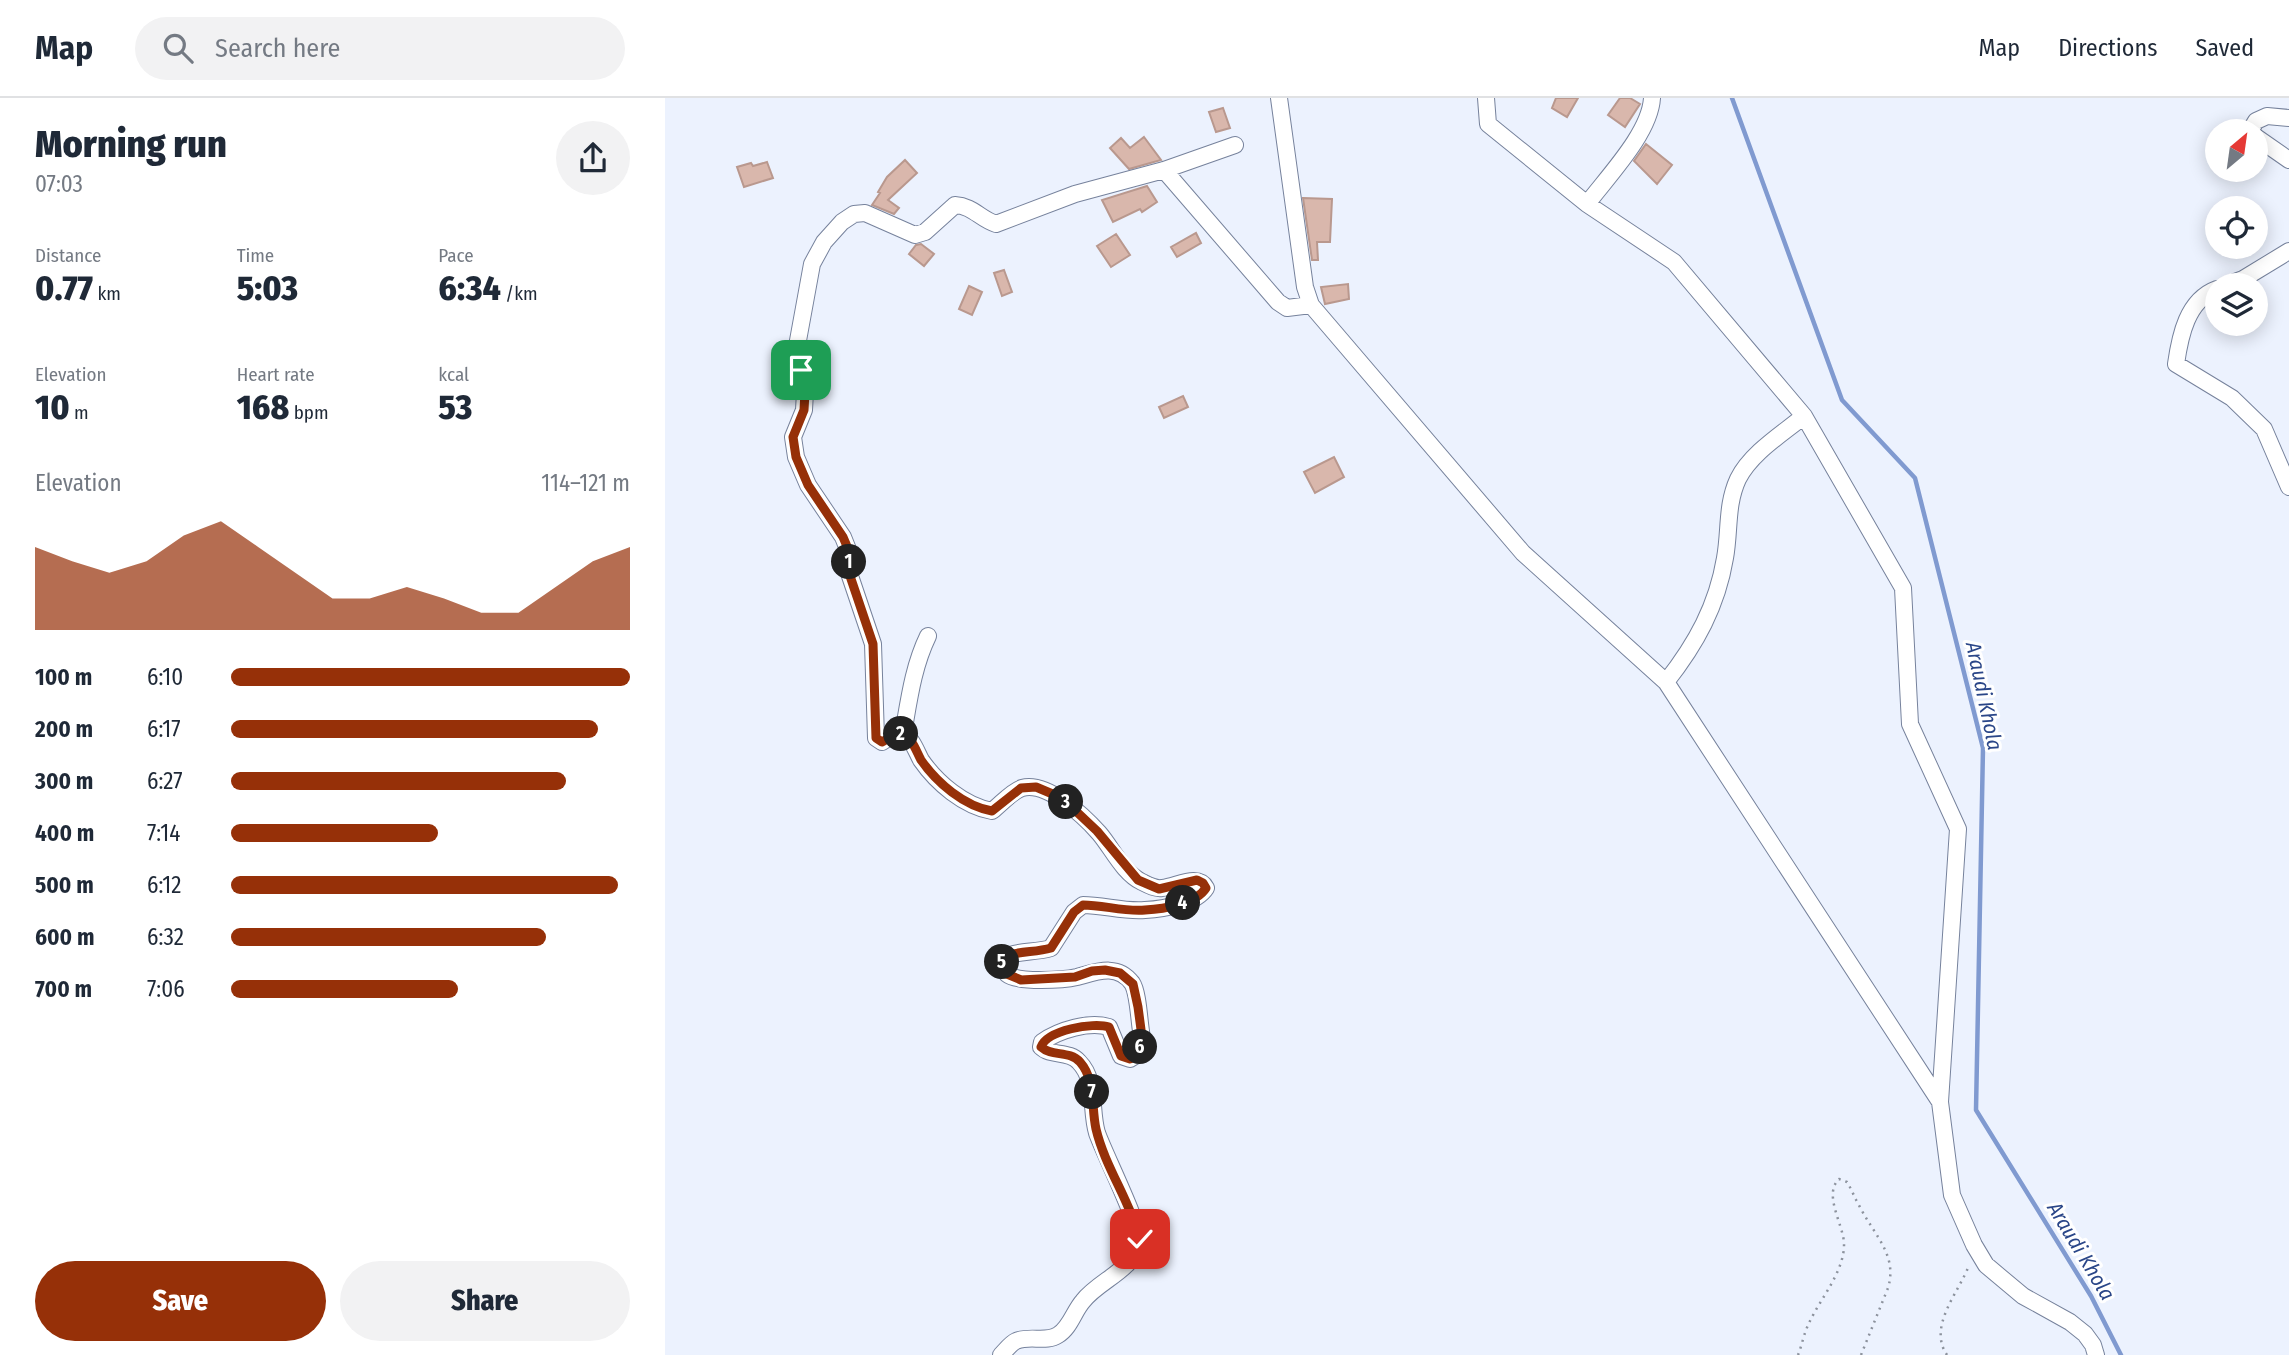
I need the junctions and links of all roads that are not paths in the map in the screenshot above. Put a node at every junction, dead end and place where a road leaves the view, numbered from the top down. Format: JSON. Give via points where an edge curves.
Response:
{"nodes":[{"id":1,"x":1279,"y":98,"type":"edge"},
{"id":2,"x":1486,"y":98,"type":"edge"},
{"id":3,"x":1652,"y":98,"type":"edge"},
{"id":4,"x":2289,"y":117,"type":"edge"},
{"id":5,"x":2260,"y":119,"type":"edge"},
{"id":6,"x":1235,"y":145,"type":"dead end"},
{"id":7,"x":2268,"y":145,"type":"edge"},
{"id":8,"x":2289,"y":160,"type":"edge"},
{"id":9,"x":1164,"y":170,"type":"junction"},
{"id":10,"x":1587,"y":204,"type":"junction"},
{"id":11,"x":2289,"y":251,"type":"edge"},
{"id":12,"x":2253,"y":273,"type":"edge"},
{"id":13,"x":2205,"y":297,"type":"edge"},
{"id":14,"x":1311,"y":305,"type":"junction"},
{"id":15,"x":1804,"y":416,"type":"junction"},
{"id":16,"x":2289,"y":487,"type":"edge"},
{"id":17,"x":928,"y":636,"type":"dead end"},
{"id":18,"x":1666,"y":681,"type":"junction"},
{"id":19,"x":903,"y":734,"type":"junction"},
{"id":20,"x":1940,"y":1101,"type":"junction"},
{"id":21,"x":1001,"y":1355,"type":"edge"},
{"id":22,"x":2096,"y":1355,"type":"edge"}],
"edges":[{"from":1,"to":14,"type":"street"},
{"from":2,"to":10,"type":"street","via":[[1488,124]]},
{"from":3,"to":10,"type":"street","via":[[1638,136]]},
{"from":4,"to":5,"type":"street"},
{"from":6,"to":9,"type":"street"},
{"from":7,"to":8,"type":"street"},
{"from":9,"to":14,"type":"street","via":[[1278,302],[1295,309]]},
{"from":9,"to":19,"type":"street","via":[[1075,194],[996,224],[966,206],[955,205],[925,232],[915,235],[865,213],[854,214],[824,242],[812,264],[797,346],[805,392],[804,410],[793,437],[796,457],[849,551],[849,573],[873,644],[876,738],[882,742],[895,733]]},
{"from":10,"to":15,"type":"street","via":[[1674,262]]},
{"from":11,"to":12,"type":"street"},
{"from":13,"to":16,"type":"street","via":[[2195,304],[2185,323],[2176,364],[2232,398],[2264,429]]},
{"from":14,"to":18,"type":"street","via":[[1523,553]]},
{"from":15,"to":18,"type":"street","via":[[1755,457],[1739,477],[1729,505],[1726,556],[1717,595],[1705,625]]},
{"from":15,"to":20,"type":"street","via":[[1903,588],[1910,724],[1958,829]]},
{"from":17,"to":19,"type":"street","via":[[916,666]]},
{"from":18,"to":20,"type":"street"},
{"from":19,"to":21,"type":"street","via":[[933,775],[977,808],[992,811],[1021,788],[1036,787],[1062,798],[1138,880],[1159,889],[1197,880],[1206,888],[1186,902],[1143,911],[1083,905],[1051,948],[1004,957],[1001,965],[1007,974],[1021,980],[1105,970],[1120,973],[1133,984],[1142,1037],[1136,1056],[1130,1059],[1121,1056],[1109,1027],[1101,1025],[1088,1025],[1042,1042],[1045,1051],[1070,1055],[1086,1070],[1096,1130],[1140,1239],[1135,1256],[1089,1293],[1058,1335],[1016,1341]]},
{"from":20,"to":22,"type":"street","via":[[1952,1195],[1986,1265],[2023,1296],[2085,1334]]}]}
